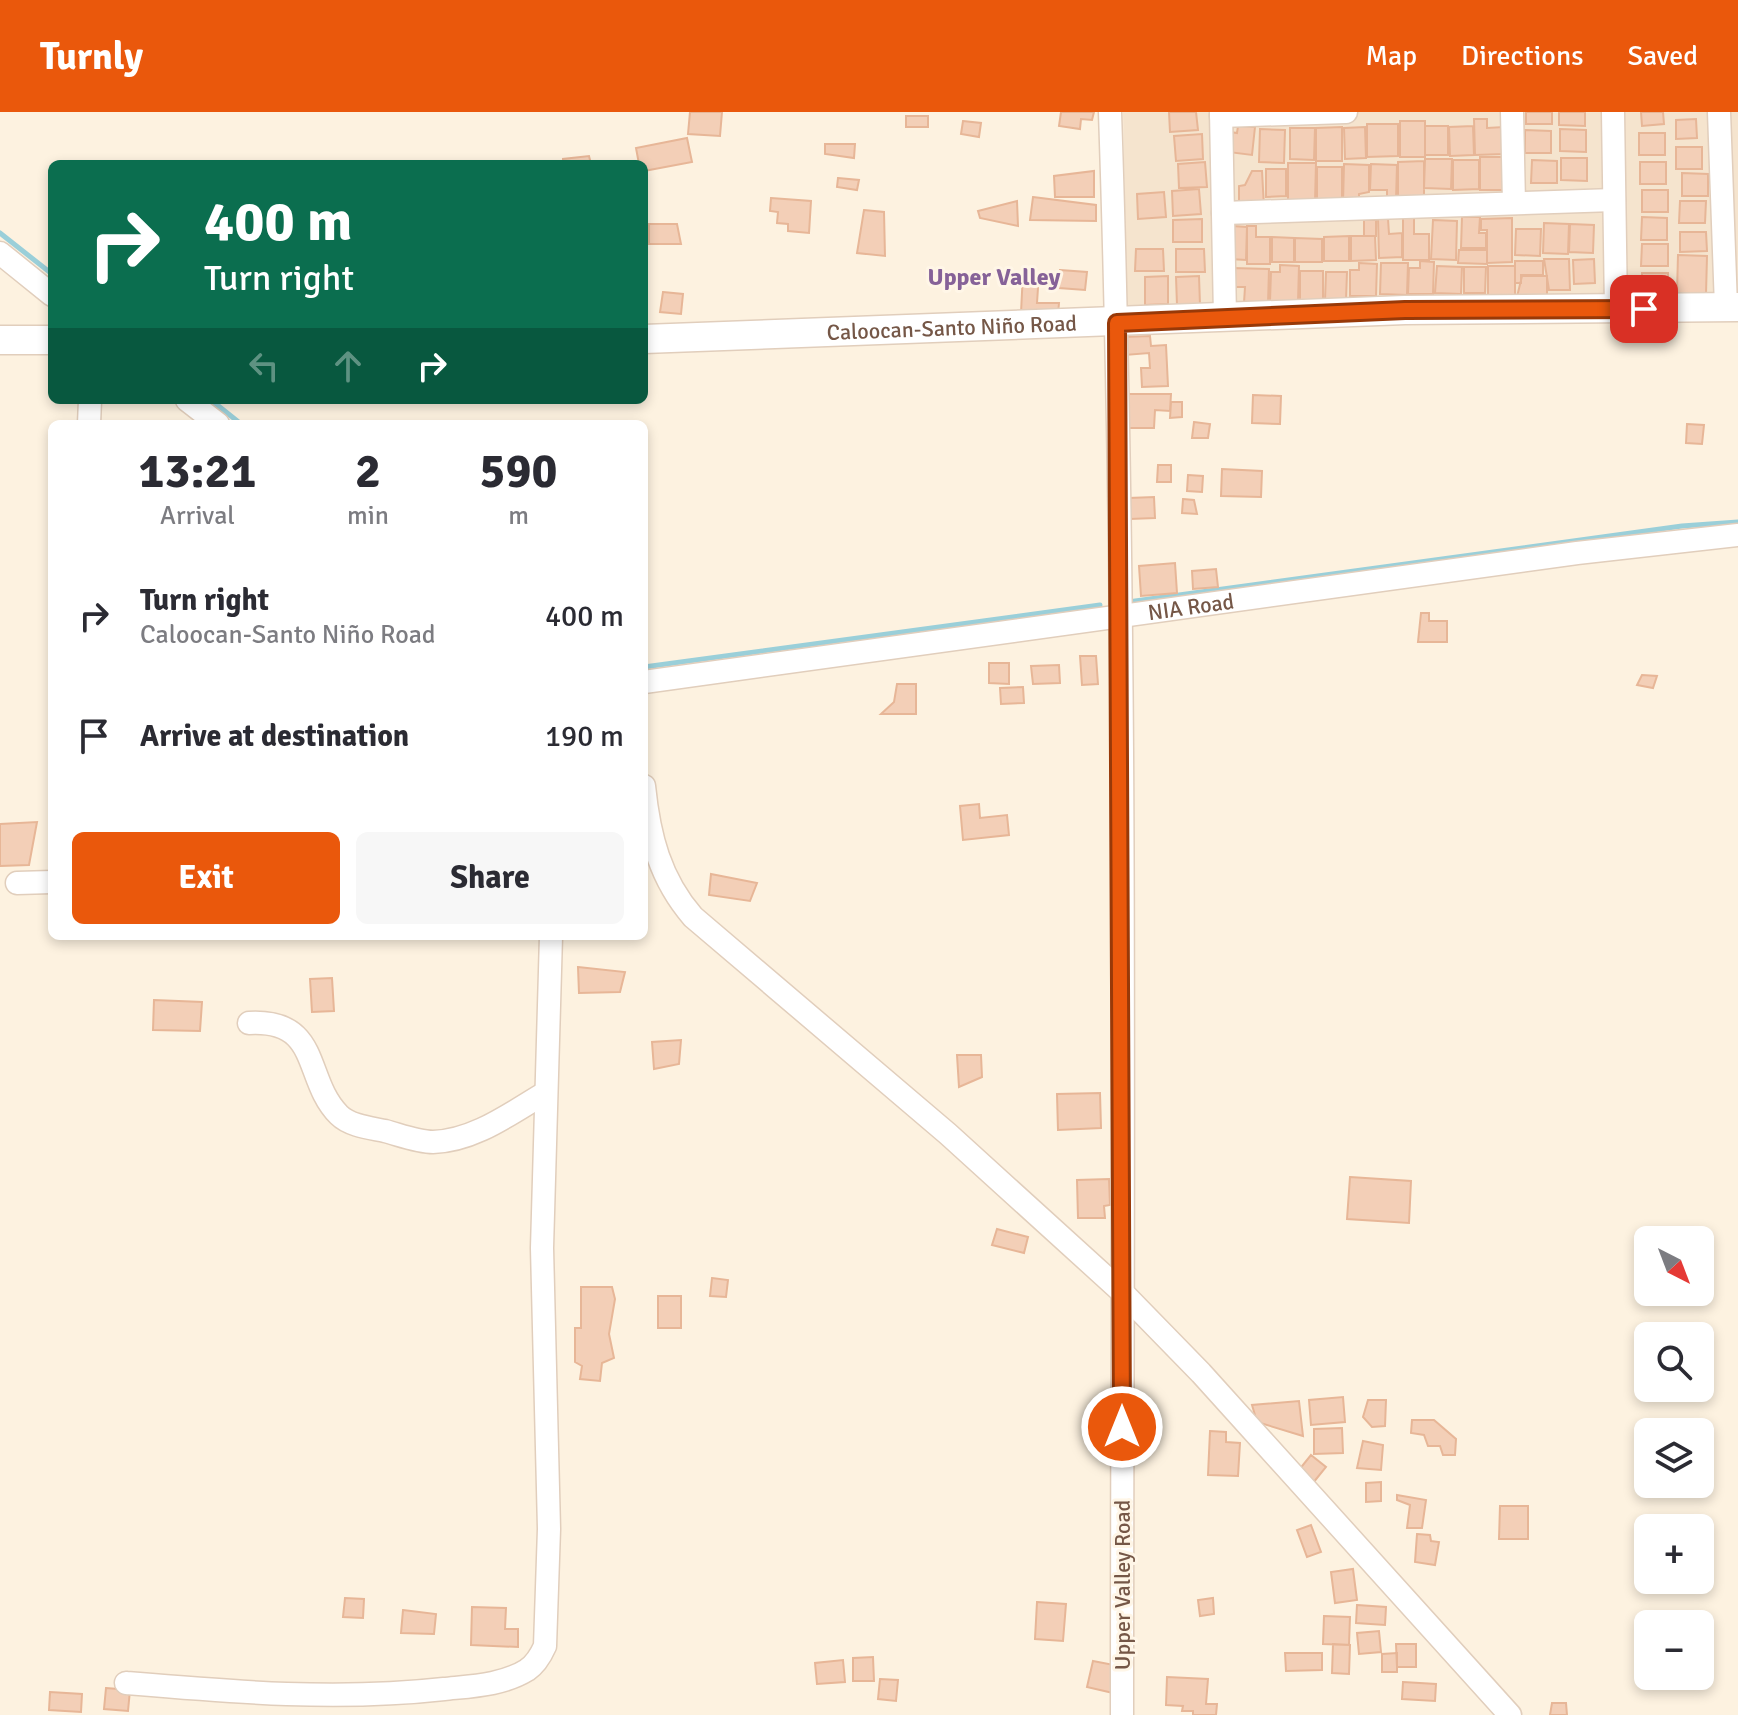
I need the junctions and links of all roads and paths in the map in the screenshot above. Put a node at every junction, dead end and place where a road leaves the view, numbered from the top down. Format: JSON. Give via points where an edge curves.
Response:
{"nodes":[{"id":1,"x":1110,"y":112,"type":"edge"},
{"id":2,"x":1346,"y":112,"type":"edge"},
{"id":3,"x":1512,"y":112,"type":"edge"},
{"id":4,"x":1613,"y":112,"type":"edge"},
{"id":5,"x":1719,"y":112,"type":"edge"},
{"id":6,"x":1221,"y":114,"type":"edge"},
{"id":7,"x":1730,"y":192,"type":"edge"},
{"id":8,"x":1614,"y":200,"type":"junction"},
{"id":9,"x":1514,"y":203,"type":"junction"},
{"id":10,"x":1223,"y":213,"type":"junction"},
{"id":11,"x":0,"y":253,"type":"edge"},
{"id":12,"x":48,"y":292,"type":"edge"},
{"id":13,"x":1732,"y":307,"type":"edge"},
{"id":14,"x":1616,"y":310,"type":"junction"},
{"id":15,"x":1225,"y":317,"type":"junction"},
{"id":16,"x":1117,"y":323,"type":"junction"},
{"id":17,"x":648,"y":339,"type":"edge"},
{"id":18,"x":0,"y":340,"type":"edge"},
{"id":19,"x":48,"y":340,"type":"edge"},
{"id":20,"x":192,"y":404,"type":"edge"},
{"id":21,"x":213,"y":420,"type":"edge"},
{"id":22,"x":1738,"y":535,"type":"edge"},
{"id":23,"x":1119,"y":617,"type":"junction"},
{"id":24,"x":648,"y":681,"type":"edge"},
{"id":25,"x":648,"y":823,"type":"edge"},
{"id":26,"x":48,"y":882,"type":"edge"},
{"id":27,"x":17,"y":883,"type":"dead end"},
{"id":28,"x":551,"y":940,"type":"edge"},
{"id":29,"x":249,"y":1023,"type":"dead end"},
{"id":30,"x":545,"y":1093,"type":"junction"},
{"id":31,"x":1122,"y":1292,"type":"junction"},
{"id":32,"x":126,"y":1683,"type":"dead end"},
{"id":33,"x":1122,"y":1715,"type":"edge"},
{"id":34,"x":1510,"y":1715,"type":"edge"}],
"edges":[{"from":1,"to":16,"type":"street","name":"Upper Valley Road"},
{"from":2,"to":6,"type":"street"},
{"from":3,"to":9,"type":"street"},
{"from":4,"to":8,"type":"street"},
{"from":5,"to":7,"type":"street"},
{"from":6,"to":10,"type":"street"},
{"from":7,"to":13,"type":"street"},
{"from":8,"to":9,"type":"street"},
{"from":8,"to":14,"type":"street"},
{"from":9,"to":10,"type":"street"},
{"from":10,"to":15,"type":"street"},
{"from":11,"to":12,"type":"street"},
{"from":13,"to":14,"type":"street","name":"Caloocan-Santo Niño Road"},
{"from":14,"to":15,"type":"street","name":"Caloocan-Santo Niño Road"},
{"from":15,"to":16,"type":"street","name":"Caloocan-Santo Niño Road"},
{"from":16,"to":17,"type":"street","name":"Caloocan-Santo Niño Road"},
{"from":16,"to":23,"type":"street","name":"Upper Valley Road"},
{"from":18,"to":19,"type":"street"},
{"from":20,"to":21,"type":"street"},
{"from":22,"to":23,"type":"street","name":"NIA Road"},
{"from":23,"to":24,"type":"street","name":"NIA Road"},
{"from":23,"to":31,"type":"street","name":"Upper Valley Road"},
{"from":25,"to":31,"type":"street","via":[[669,886],[693,917],[948,1134]]},
{"from":26,"to":27,"type":"street"},
{"from":28,"to":30,"type":"street"},
{"from":29,"to":30,"type":"street","via":[[279,1025],[306,1047],[340,1116],[403,1136],[451,1140],[493,1124]]},
{"from":30,"to":32,"type":"street","via":[[542,1248],[549,1529],[545,1646],[540,1657],[530,1669],[484,1685],[353,1697]]},
{"from":31,"to":33,"type":"street","name":"Upper Valley Road"},
{"from":31,"to":34,"type":"street"}]}
